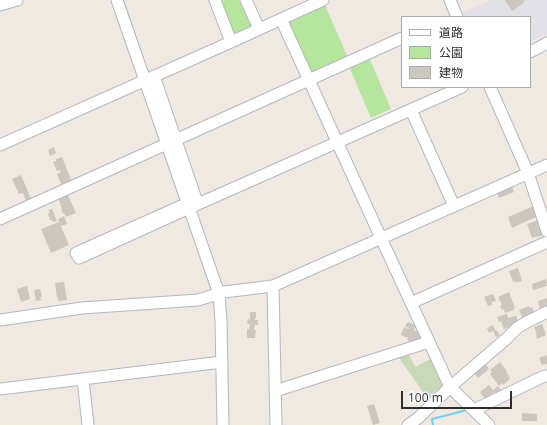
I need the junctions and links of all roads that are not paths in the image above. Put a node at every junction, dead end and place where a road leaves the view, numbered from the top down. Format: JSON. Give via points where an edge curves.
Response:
{"nodes":[{"id":1,"x":17,"y":0,"type":"edge"},
{"id":2,"x":117,"y":0,"type":"edge"},
{"id":3,"x":215,"y":0,"type":"edge"},
{"id":4,"x":246,"y":0,"type":"edge"},
{"id":5,"x":323,"y":0,"type":"edge"},
{"id":6,"x":450,"y":0,"type":"edge"},
{"id":7,"x":0,"y":5,"type":"edge"},
{"id":8,"x":454,"y":16,"type":"edge"},
{"id":9,"x":281,"y":19,"type":"junction"},
{"id":10,"x":259,"y":29,"type":"junction"},
{"id":11,"x":547,"y":35,"type":"edge"},
{"id":12,"x":401,"y":38,"type":"edge"},
{"id":13,"x":231,"y":42,"type":"junction"},
{"id":14,"x":531,"y":43,"type":"edge"},
{"id":15,"x":547,"y":43,"type":"edge"},
{"id":16,"x":531,"y":51,"type":"edge"},
{"id":17,"x":150,"y":78,"type":"junction"},
{"id":18,"x":309,"y":80,"type":"junction"},
{"id":19,"x":442,"y":88,"type":"edge"},
{"id":20,"x":460,"y":88,"type":"edge"},
{"id":21,"x":490,"y":88,"type":"edge"},
{"id":22,"x":411,"y":110,"type":"junction"},
{"id":23,"x":336,"y":139,"type":"junction"},
{"id":24,"x":172,"y":142,"type":"junction"},
{"id":25,"x":0,"y":145,"type":"edge"},
{"id":26,"x":547,"y":165,"type":"edge"},
{"id":27,"x":528,"y":173,"type":"junction"},
{"id":28,"x":191,"y":202,"type":"junction"},
{"id":29,"x":454,"y":206,"type":"junction"},
{"id":30,"x":0,"y":219,"type":"edge"},
{"id":31,"x":547,"y":230,"type":"edge"},
{"id":32,"x":381,"y":238,"type":"junction"},
{"id":33,"x":547,"y":242,"type":"edge"},
{"id":34,"x":273,"y":286,"type":"junction"},
{"id":35,"x":219,"y":294,"type":"junction"},
{"id":36,"x":411,"y":304,"type":"junction"},
{"id":37,"x":547,"y":312,"type":"edge"},
{"id":38,"x":0,"y":320,"type":"edge"},
{"id":39,"x":429,"y":342,"type":"junction"},
{"id":40,"x":222,"y":362,"type":"junction"},
{"id":41,"x":547,"y":376,"type":"edge"},
{"id":42,"x":83,"y":379,"type":"junction"},
{"id":43,"x":450,"y":387,"type":"junction"},
{"id":44,"x":0,"y":389,"type":"edge"},
{"id":45,"x":275,"y":391,"type":"junction"},
{"id":46,"x":474,"y":410,"type":"junction"},
{"id":47,"x":88,"y":425,"type":"edge"},
{"id":48,"x":223,"y":425,"type":"edge"},
{"id":49,"x":276,"y":425,"type":"edge"},
{"id":50,"x":408,"y":425,"type":"edge"},
{"id":51,"x":489,"y":425,"type":"edge"}],
"edges":[{"from":1,"to":7,"type":"street"},
{"from":2,"to":17,"type":"street"},
{"from":3,"to":13,"type":"street"},
{"from":4,"to":10,"type":"street"},
{"from":5,"to":9,"type":"street"},
{"from":6,"to":8,"type":"street"},
{"from":9,"to":10,"type":"street"},
{"from":9,"to":18,"type":"street"},
{"from":10,"to":13,"type":"street"},
{"from":11,"to":14,"type":"street"},
{"from":12,"to":18,"type":"street"},
{"from":13,"to":17,"type":"street"},
{"from":15,"to":16,"type":"street"},
{"from":17,"to":24,"type":"street"},
{"from":17,"to":25,"type":"street"},
{"from":18,"to":23,"type":"street"},
{"from":18,"to":24,"type":"street"},
{"from":19,"to":23,"type":"street"},
{"from":20,"to":22,"type":"street"},
{"from":21,"to":27,"type":"street"},
{"from":22,"to":23,"type":"street"},
{"from":22,"to":29,"type":"street"},
{"from":23,"to":28,"type":"street"},
{"from":23,"to":32,"type":"street"},
{"from":24,"to":28,"type":"street"},
{"from":24,"to":30,"type":"street"},
{"from":26,"to":27,"type":"street"},
{"from":27,"to":29,"type":"street"},
{"from":27,"to":31,"type":"street"},
{"from":28,"to":28,"type":"street","via":[[79,258],[76,253]]},
{"from":28,"to":35,"type":"street"},
{"from":29,"to":32,"type":"street"},
{"from":32,"to":34,"type":"street"},
{"from":32,"to":36,"type":"street"},
{"from":33,"to":36,"type":"street"},
{"from":34,"to":35,"type":"street"},
{"from":34,"to":45,"type":"street"},
{"from":35,"to":38,"type":"street","via":[[198,300],[82,308]]},
{"from":35,"to":40,"type":"street"},
{"from":36,"to":39,"type":"street"},
{"from":37,"to":43,"type":"street","via":[[516,328]]},
{"from":39,"to":43,"type":"street"},
{"from":39,"to":45,"type":"street"},
{"from":40,"to":42,"type":"street"},
{"from":40,"to":48,"type":"street"},
{"from":41,"to":46,"type":"street"},
{"from":42,"to":44,"type":"street"},
{"from":42,"to":47,"type":"street"},
{"from":43,"to":46,"type":"street"},
{"from":43,"to":50,"type":"street"},
{"from":45,"to":49,"type":"street"},
{"from":46,"to":51,"type":"street"}]}
